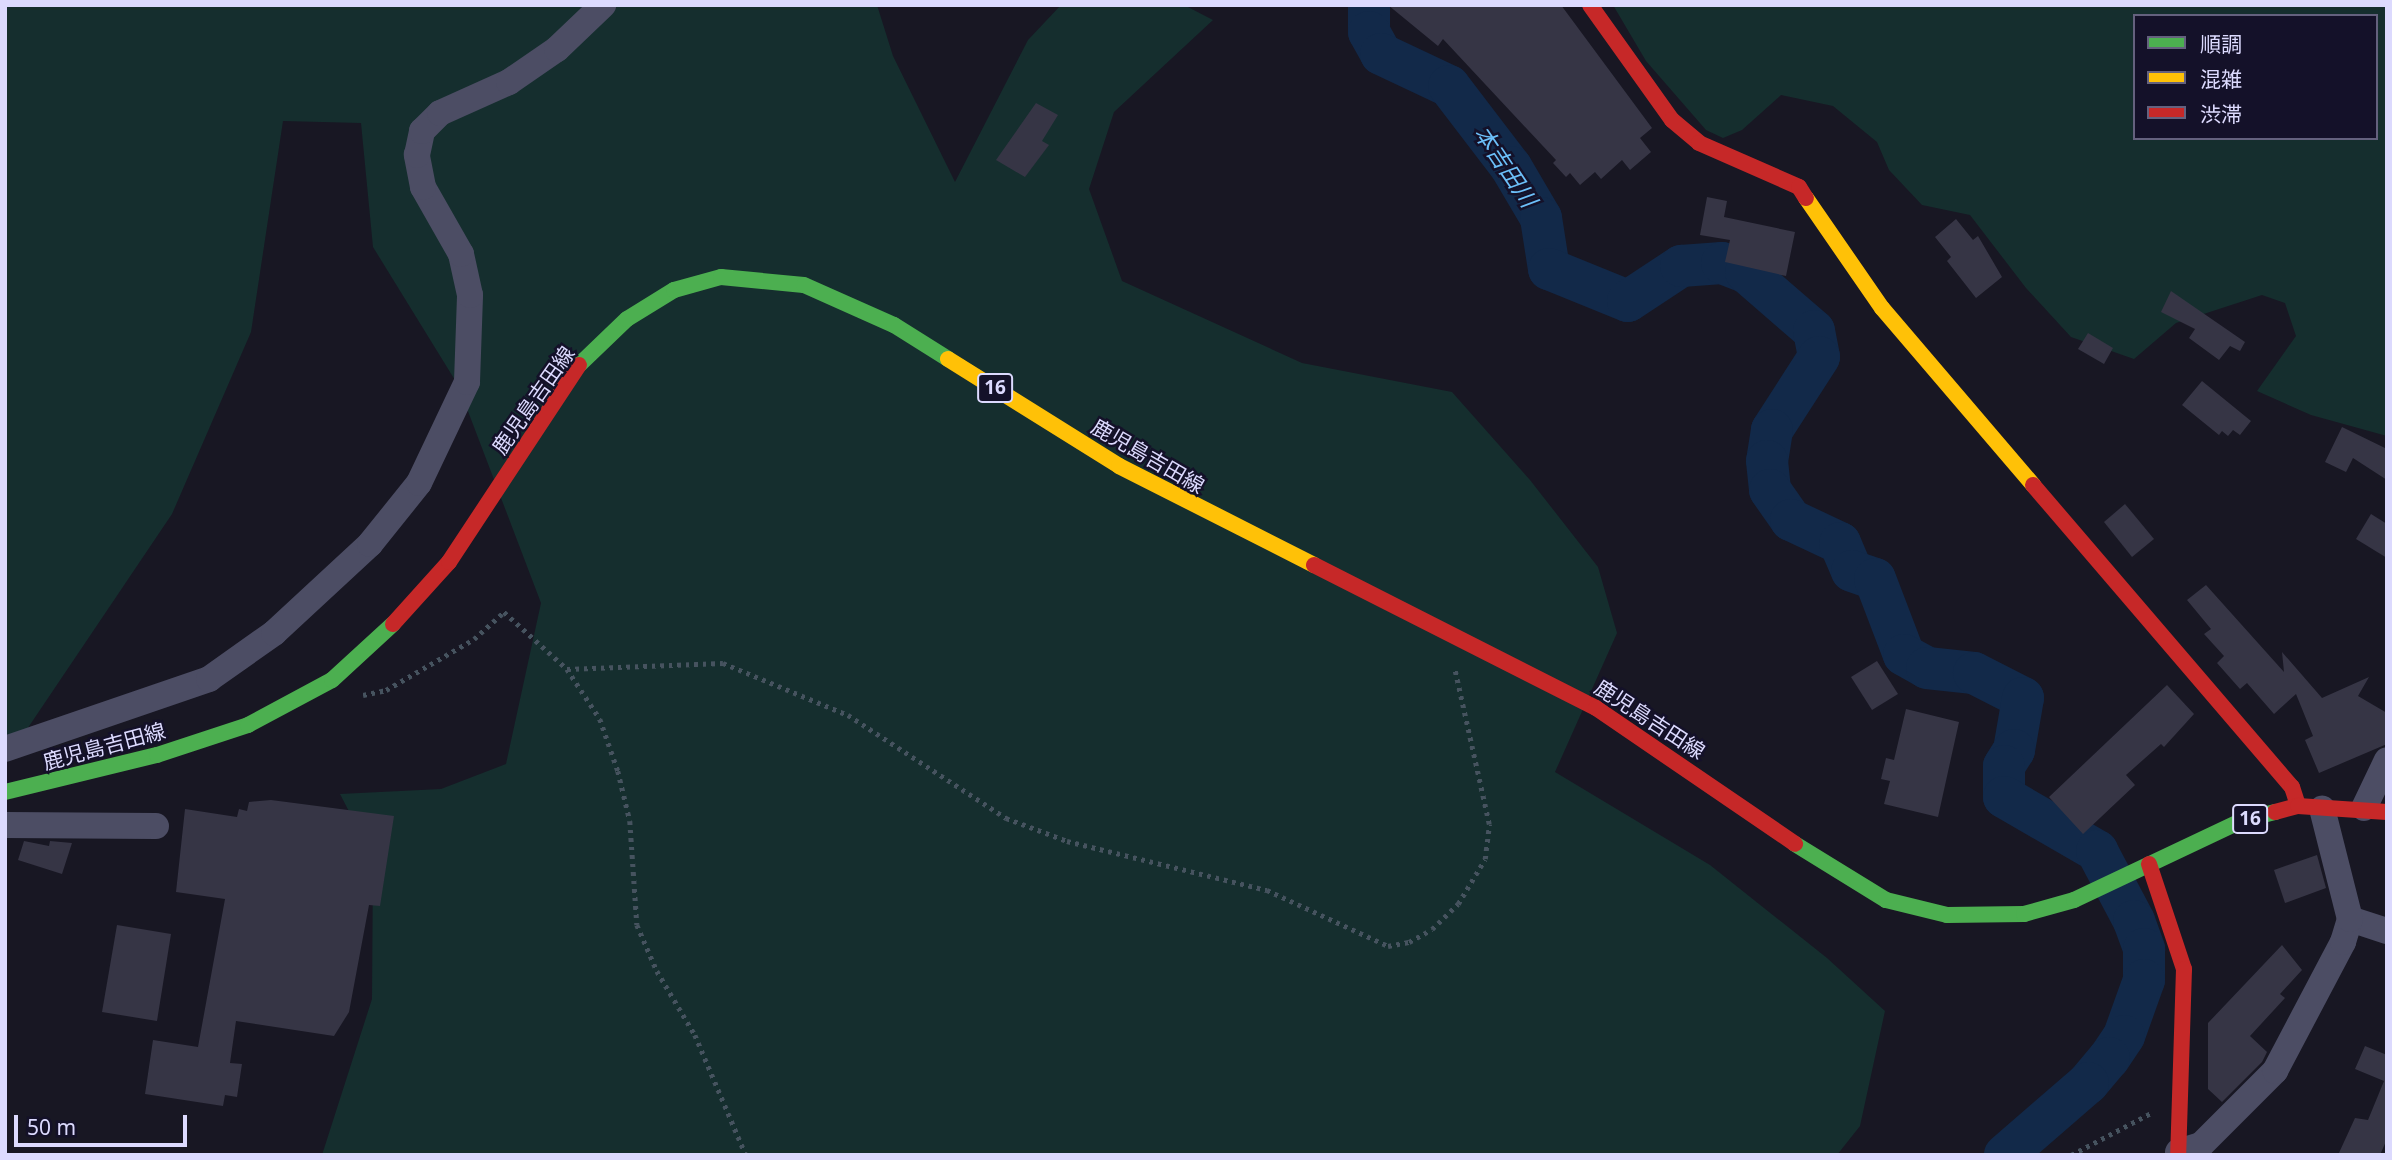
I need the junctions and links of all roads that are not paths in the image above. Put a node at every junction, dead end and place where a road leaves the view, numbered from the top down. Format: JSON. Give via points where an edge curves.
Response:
{"nodes":[{"id":1,"x":603,"y":5,"type":"edge"},
{"id":2,"x":1590,"y":5,"type":"edge"},
{"id":3,"x":5,"y":749,"type":"edge"},
{"id":4,"x":2387,"y":760,"type":"edge"},
{"id":5,"x":5,"y":792,"type":"edge"},
{"id":6,"x":2310,"y":807,"type":"junction"},
{"id":7,"x":2375,"y":810,"type":"edge"},
{"id":8,"x":5,"y":825,"type":"edge"},
{"id":9,"x":156,"y":826,"type":"dead end"},
{"id":10,"x":2150,"y":864,"type":"junction"},
{"id":11,"x":2350,"y":919,"type":"junction"},
{"id":12,"x":2387,"y":932,"type":"edge"},
{"id":13,"x":2178,"y":1153,"type":"edge"}],
"edges":[{"from":1,"to":3,"type":"street","via":[[557,48],[509,82],[440,113],[422,131],[417,155],[423,187],[461,254],[470,295],[468,371],[419,483],[370,544],[274,633],[209,679]]},
{"from":2,"to":6,"type":"main road","via":[[1681,127],[1699,143],[1799,187],[1882,308]]},
{"from":4,"to":7,"type":"street"},
{"from":5,"to":10,"type":"main road","name":"鹿児島吉田線","number":"16","via":[[157,755],[248,725],[332,680],[396,624],[449,562],[569,376],[598,344],[627,319],[674,290],[721,277],[804,285],[840,297],[894,325],[1119,467],[1596,708],[1829,868],[1886,900],[1947,915],[2024,914],[2074,900]]},
{"from":6,"to":7,"type":"main road","name":"鹿児島吉田線","number":"16"},
{"from":6,"to":10,"type":"main road","name":"鹿児島吉田線","number":"16","via":[[2243,820]]},
{"from":6,"to":11,"type":"street"},
{"from":8,"to":9,"type":"street"},
{"from":10,"to":13,"type":"main road","via":[[2185,970]]},
{"from":11,"to":12,"type":"street"},
{"from":11,"to":13,"type":"street","via":[[2343,942],[2275,1071],[2201,1145]]}]}
